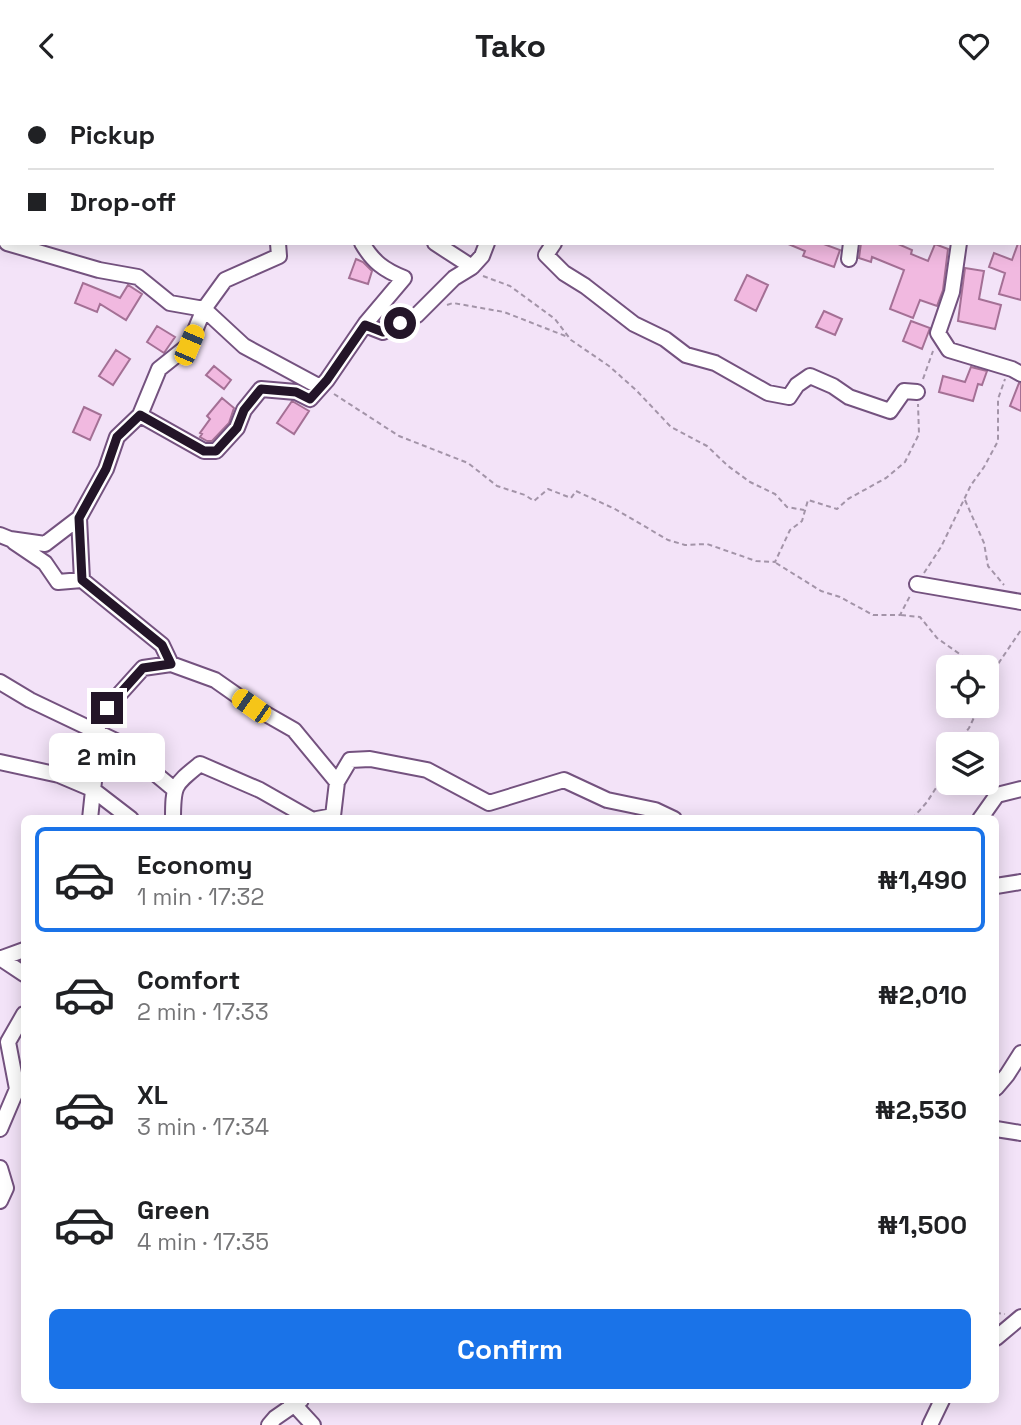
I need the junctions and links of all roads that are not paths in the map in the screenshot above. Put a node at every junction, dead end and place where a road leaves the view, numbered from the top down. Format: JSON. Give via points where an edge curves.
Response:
{"nodes":[{"id":1,"x":13,"y":245,"type":"edge"},
{"id":2,"x":278,"y":245,"type":"edge"},
{"id":3,"x":363,"y":245,"type":"edge"},
{"id":4,"x":438,"y":245,"type":"edge"},
{"id":5,"x":486,"y":245,"type":"edge"},
{"id":6,"x":553,"y":245,"type":"edge"},
{"id":7,"x":851,"y":245,"type":"edge"},
{"id":8,"x":959,"y":245,"type":"edge"},
{"id":9,"x":849,"y":259,"type":"dead end"},
{"id":10,"x":468,"y":269,"type":"junction"},
{"id":11,"x":204,"y":309,"type":"junction"},
{"id":12,"x":365,"y":325,"type":"junction"},
{"id":13,"x":1018,"y":368,"type":"edge"},
{"id":14,"x":320,"y":387,"type":"junction"},
{"id":15,"x":918,"y":392,"type":"road end"},
{"id":16,"x":140,"y":415,"type":"junction"},
{"id":17,"x":79,"y":518,"type":"junction"},
{"id":18,"x":5,"y":537,"type":"edge"},
{"id":19,"x":82,"y":580,"type":"junction"},
{"id":20,"x":917,"y":584,"type":"road end"},
{"id":21,"x":1021,"y":602,"type":"edge"},
{"id":22,"x":171,"y":664,"type":"junction"},
{"id":23,"x":0,"y":681,"type":"edge"},
{"id":24,"x":96,"y":731,"type":"junction"},
{"id":25,"x":0,"y":762,"type":"edge"},
{"id":26,"x":337,"y":782,"type":"junction"},
{"id":27,"x":92,"y":789,"type":"junction"},
{"id":28,"x":1021,"y":789,"type":"edge"},
{"id":29,"x":175,"y":790,"type":"junction"},
{"id":30,"x":90,"y":815,"type":"edge"},
{"id":31,"x":126,"y":815,"type":"edge"},
{"id":32,"x":173,"y":815,"type":"edge"},
{"id":33,"x":304,"y":815,"type":"edge"},
{"id":34,"x":333,"y":815,"type":"edge"},
{"id":35,"x":666,"y":815,"type":"edge"},
{"id":36,"x":983,"y":815,"type":"edge"},
{"id":37,"x":1021,"y":882,"type":"edge"},
{"id":38,"x":999,"y":886,"type":"edge"},
{"id":39,"x":21,"y":951,"type":"edge"},
{"id":40,"x":1,"y":958,"type":"edge"},
{"id":41,"x":21,"y":972,"type":"edge"},
{"id":42,"x":21,"y":1019,"type":"edge"},
{"id":43,"x":1021,"y":1053,"type":"edge"},
{"id":44,"x":999,"y":1085,"type":"edge"},
{"id":45,"x":20,"y":1088,"type":"edge"},
{"id":46,"x":0,"y":1129,"type":"edge"},
{"id":47,"x":999,"y":1129,"type":"edge"},
{"id":48,"x":1021,"y":1133,"type":"edge"},
{"id":49,"x":0,"y":1168,"type":"edge"},
{"id":50,"x":0,"y":1201,"type":"edge"},
{"id":51,"x":1021,"y":1317,"type":"edge"},
{"id":52,"x":999,"y":1335,"type":"edge"},
{"id":53,"x":293,"y":1403,"type":"edge"},
{"id":54,"x":297,"y":1403,"type":"edge"},
{"id":55,"x":941,"y":1403,"type":"edge"},
{"id":56,"x":269,"y":1425,"type":"edge"},
{"id":57,"x":313,"y":1425,"type":"edge"},
{"id":58,"x":930,"y":1425,"type":"edge"}],
"edges":[{"from":1,"to":11,"type":"street","via":[[138,277],[170,303]]},
{"from":2,"to":11,"type":"street","via":[[279,256],[225,280]]},
{"from":3,"to":12,"type":"street","via":[[375,263],[404,278]]},
{"from":4,"to":10,"type":"street"},
{"from":5,"to":10,"type":"street"},
{"from":6,"to":15,"type":"street","via":[[546,255],[564,273],[634,324],[686,355],[715,363],[768,393],[789,397],[810,376],[849,397],[890,411],[904,391]]},
{"from":7,"to":9,"type":"street"},
{"from":8,"to":13,"type":"street","via":[[952,292],[938,333],[949,350]]},
{"from":10,"to":12,"type":"street","via":[[417,315],[383,332]]},
{"from":11,"to":14,"type":"street","via":[[244,346]]},
{"from":11,"to":16,"type":"street","via":[[189,345],[159,369]]},
{"from":12,"to":14,"type":"street"},
{"from":14,"to":16,"type":"street","via":[[310,399],[296,392],[261,389],[216,451],[204,451]]},
{"from":16,"to":17,"type":"street","via":[[117,437],[106,469]]},
{"from":17,"to":18,"type":"street","via":[[45,544]]},
{"from":17,"to":19,"type":"street"},
{"from":18,"to":19,"type":"street","via":[[45,563],[58,582]]},
{"from":19,"to":22,"type":"street","via":[[162,645]]},
{"from":20,"to":21,"type":"street"},
{"from":22,"to":24,"type":"street","via":[[143,668],[107,708]]},
{"from":22,"to":26,"type":"street","via":[[215,680],[294,730]]},
{"from":23,"to":24,"type":"street"},
{"from":24,"to":27,"type":"street"},
{"from":24,"to":29,"type":"street","via":[[116,741]]},
{"from":25,"to":27,"type":"street","via":[[59,775]]},
{"from":26,"to":34,"type":"street"},
{"from":26,"to":35,"type":"street","via":[[350,760],[370,759],[428,770],[489,803],[564,780],[607,800]]},
{"from":27,"to":30,"type":"street"},
{"from":27,"to":31,"type":"street"},
{"from":28,"to":36,"type":"street","via":[[997,795]]},
{"from":29,"to":32,"type":"street"},
{"from":29,"to":33,"type":"street","via":[[200,764]]},
{"from":37,"to":38,"type":"street"},
{"from":39,"to":40,"type":"street"},
{"from":40,"to":41,"type":"street"},
{"from":42,"to":45,"type":"street","via":[[8,1042]]},
{"from":43,"to":44,"type":"street"},
{"from":45,"to":46,"type":"street"},
{"from":47,"to":48,"type":"street"},
{"from":49,"to":50,"type":"street","via":[[6,1188]]},
{"from":51,"to":52,"type":"street"},
{"from":53,"to":56,"type":"street"},
{"from":54,"to":57,"type":"street"},
{"from":55,"to":58,"type":"street"}]}
